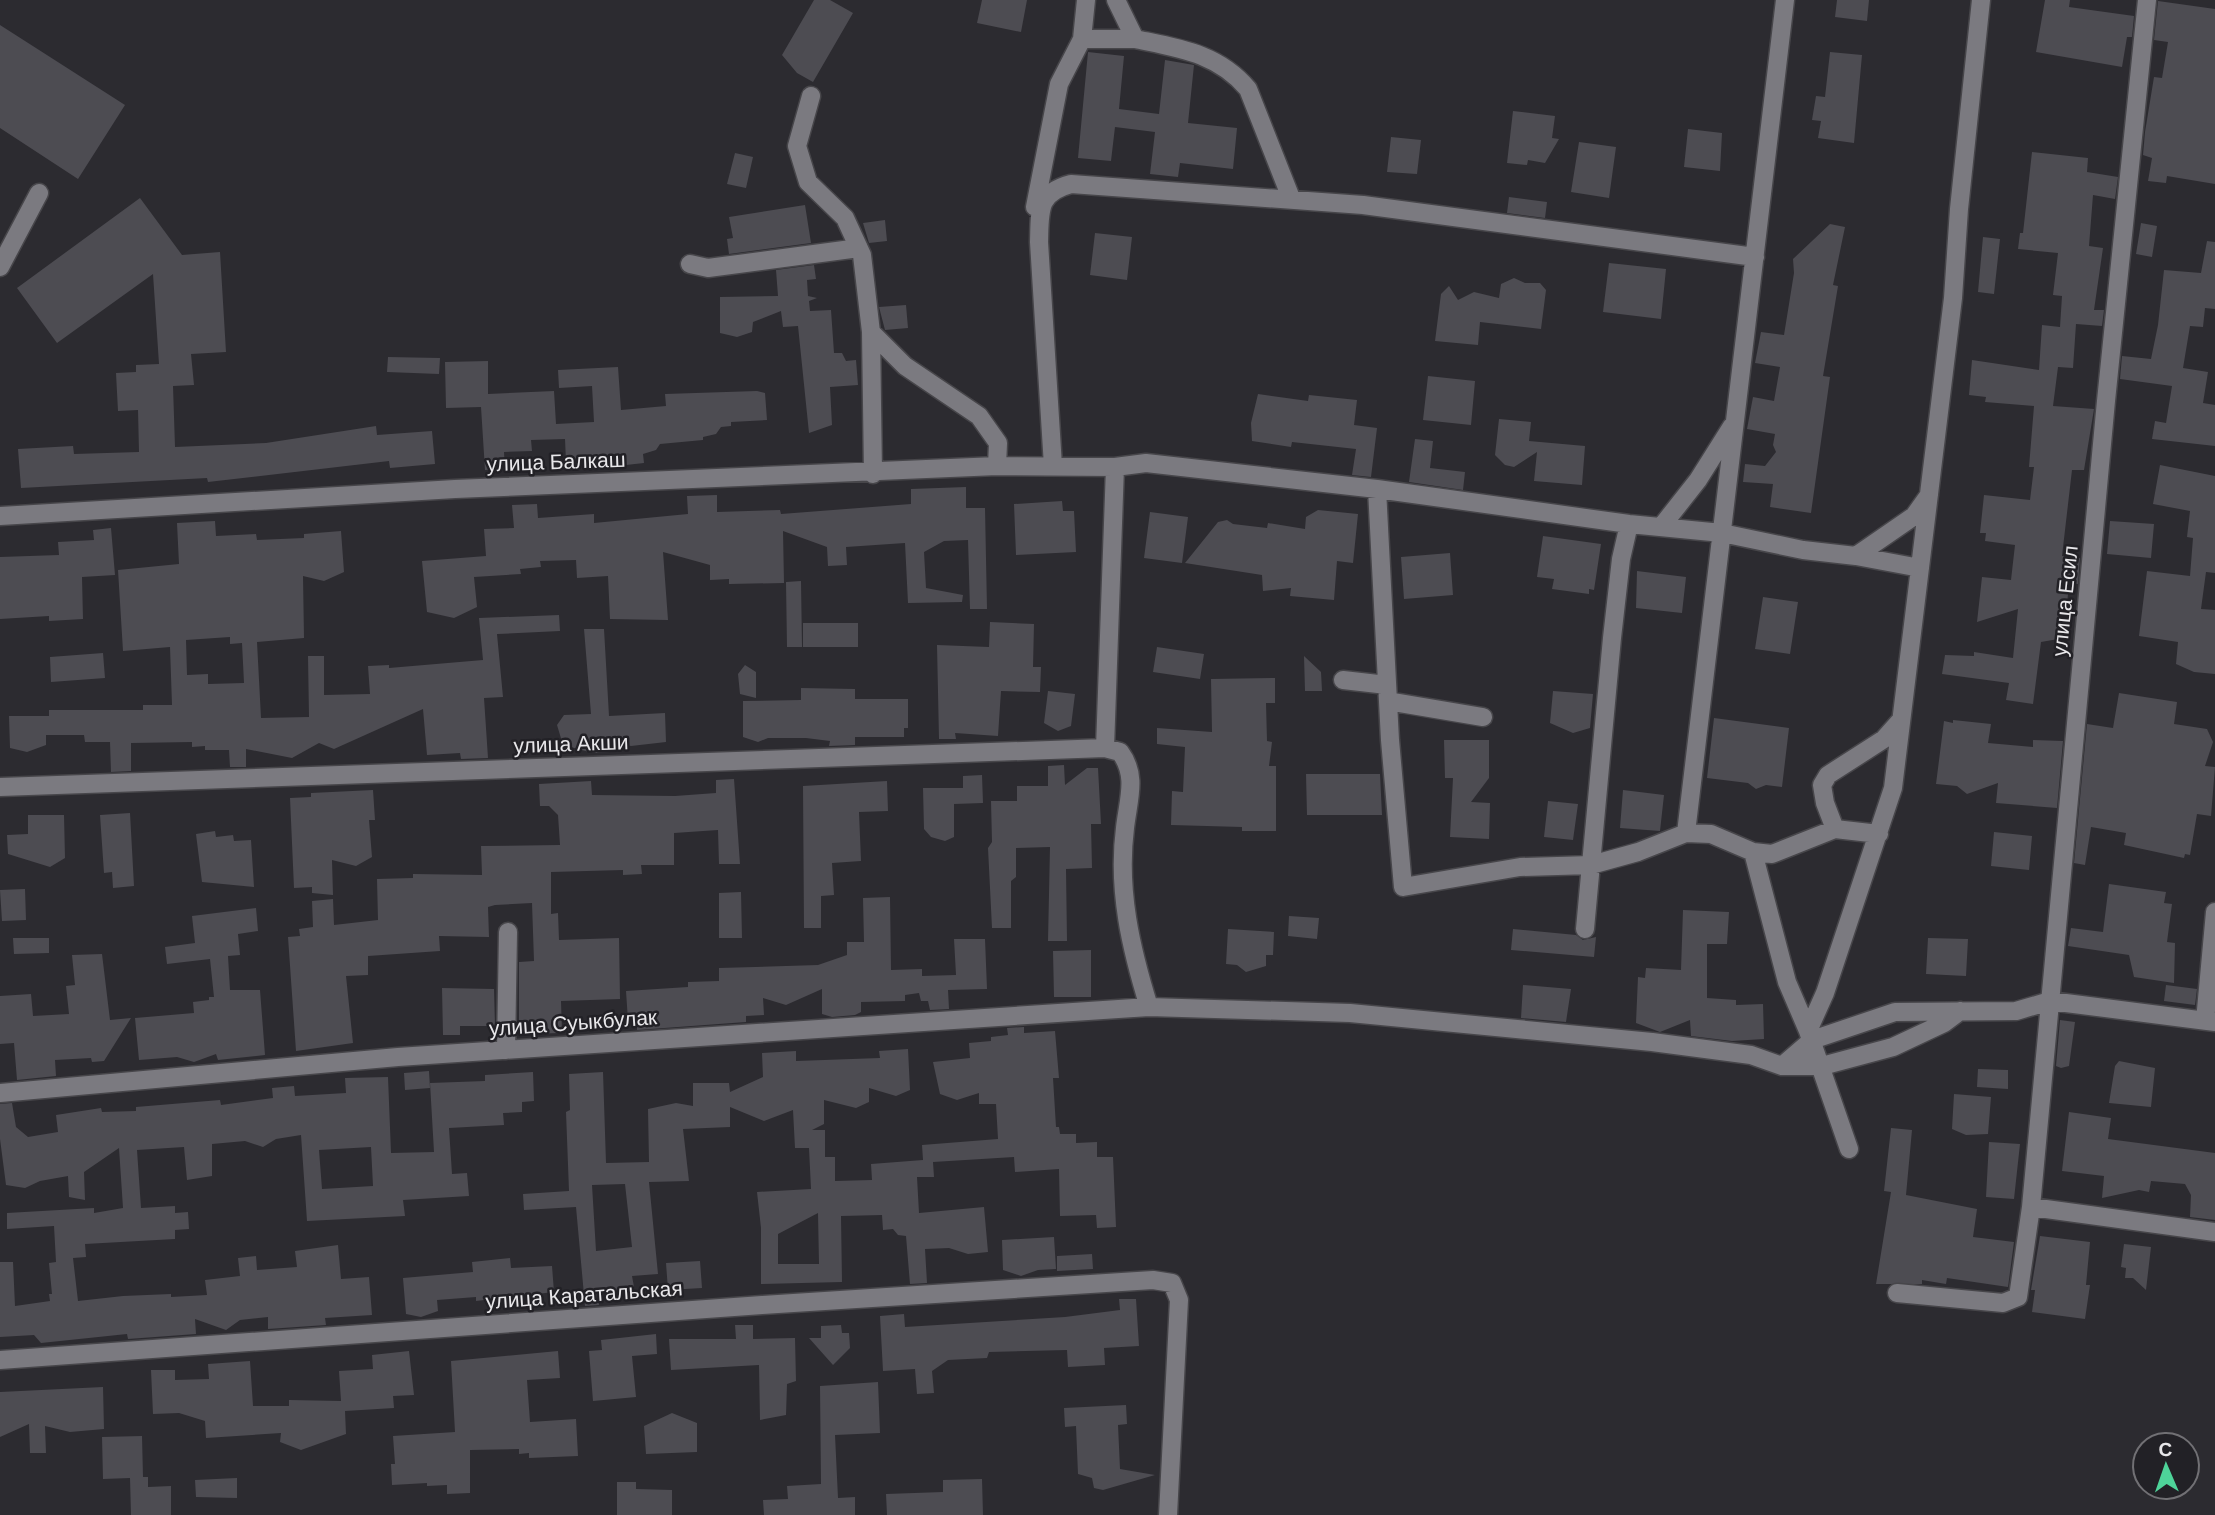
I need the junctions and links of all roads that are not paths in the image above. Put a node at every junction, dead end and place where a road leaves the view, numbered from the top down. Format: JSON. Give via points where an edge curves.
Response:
{"nodes":[{"id":1,"x":1086,"y":0,"type":"edge"},
{"id":2,"x":1116,"y":0,"type":"edge"},
{"id":3,"x":1785,"y":0,"type":"edge"},
{"id":4,"x":1981,"y":0,"type":"edge"},
{"id":5,"x":2147,"y":0,"type":"edge"},
{"id":6,"x":1082,"y":39,"type":"junction"},
{"id":7,"x":1135,"y":39,"type":"junction"},
{"id":8,"x":811,"y":96,"type":"dead end"},
{"id":9,"x":1042,"y":179,"type":"junction"},
{"id":10,"x":1071,"y":184,"type":"junction"},
{"id":11,"x":39,"y":193,"type":"dead end"},
{"id":12,"x":1291,"y":198,"type":"junction"},
{"id":13,"x":1040,"y":219,"type":"junction"},
{"id":14,"x":859,"y":248,"type":"junction"},
{"id":15,"x":1755,"y":257,"type":"junction"},
{"id":16,"x":690,"y":264,"type":"dead end"},
{"id":17,"x":0,"y":267,"type":"edge"},
{"id":18,"x":871,"y":332,"type":"junction"},
{"id":19,"x":1736,"y":420,"type":"junction"},
{"id":20,"x":997,"y":466,"type":"junction"},
{"id":21,"x":1053,"y":466,"type":"junction"},
{"id":22,"x":1115,"y":467,"type":"junction"},
{"id":23,"x":873,"y":474,"type":"junction"},
{"id":24,"x":1377,"y":489,"type":"junction"},
{"id":25,"x":1928,"y":495,"type":"junction"},
{"id":26,"x":0,"y":516,"type":"edge"},
{"id":27,"x":1629,"y":524,"type":"junction"},
{"id":28,"x":1661,"y":527,"type":"junction"},
{"id":29,"x":1722,"y":533,"type":"junction"},
{"id":30,"x":1856,"y":556,"type":"junction"},
{"id":31,"x":1920,"y":568,"type":"junction"},
{"id":32,"x":1343,"y":680,"type":"dead end"},
{"id":33,"x":1388,"y":693,"type":"junction"},
{"id":34,"x":1483,"y":717,"type":"dead end"},
{"id":35,"x":1900,"y":721,"type":"junction"},
{"id":36,"x":1105,"y":748,"type":"junction"},
{"id":37,"x":0,"y":787,"type":"edge"},
{"id":38,"x":1835,"y":829,"type":"junction"},
{"id":39,"x":1686,"y":833,"type":"junction"},
{"id":40,"x":1879,"y":834,"type":"junction"},
{"id":41,"x":1753,"y":852,"type":"junction"},
{"id":42,"x":1591,"y":865,"type":"junction"},
{"id":43,"x":2215,"y":912,"type":"edge"},
{"id":44,"x":1585,"y":929,"type":"dead end"},
{"id":45,"x":508,"y":932,"type":"dead end"},
{"id":46,"x":2050,"y":1001,"type":"junction"},
{"id":47,"x":1149,"y":1007,"type":"junction"},
{"id":48,"x":1960,"y":1011,"type":"junction"},
{"id":49,"x":2210,"y":1022,"type":"edge"},
{"id":50,"x":1810,"y":1035,"type":"junction"},
{"id":51,"x":506,"y":1050,"type":"junction"},
{"id":52,"x":1782,"y":1066,"type":"junction"},
{"id":53,"x":1822,"y":1066,"type":"junction"},
{"id":54,"x":0,"y":1093,"type":"edge"},
{"id":55,"x":1849,"y":1149,"type":"dead end"},
{"id":56,"x":2031,"y":1207,"type":"junction"},
{"id":57,"x":2215,"y":1232,"type":"edge"},
{"id":58,"x":1897,"y":1293,"type":"dead end"},
{"id":59,"x":0,"y":1360,"type":"edge"},
{"id":60,"x":1168,"y":1515,"type":"edge"}],
"edges":[{"from":1,"to":6,"type":"street"},
{"from":2,"to":7,"type":"street"},
{"from":3,"to":15,"type":"street"},
{"from":4,"to":25,"type":"street","via":[[1954,298]]},
{"from":5,"to":46,"type":"street","name":"улица Есил"},
{"from":6,"to":7,"type":"street"},
{"from":6,"to":9,"type":"street","via":[[1059,84]]},
{"from":7,"to":12,"type":"street","via":[[1217,60],[1238,76],[1248,89]]},
{"from":8,"to":14,"type":"street","via":[[797,146],[808,182],[845,218]]},
{"from":9,"to":10,"type":"street"},
{"from":9,"to":13,"type":"street","via":[[1035,202]]},
{"from":10,"to":12,"type":"street"},
{"from":10,"to":13,"type":"street","via":[[1046,194]]},
{"from":11,"to":17,"type":"street"},
{"from":12,"to":15,"type":"street"},
{"from":13,"to":21,"type":"street"},
{"from":14,"to":16,"type":"street","via":[[708,268]]},
{"from":14,"to":18,"type":"street"},
{"from":15,"to":19,"type":"street"},
{"from":18,"to":20,"type":"street","via":[[905,366],[979,416],[998,443]]},
{"from":18,"to":23,"type":"street"},
{"from":19,"to":28,"type":"street"},
{"from":19,"to":29,"type":"street"},
{"from":20,"to":21,"type":"street","name":"улица Балкаш"},
{"from":20,"to":23,"type":"street","name":"улица Балкаш"},
{"from":21,"to":22,"type":"street","name":"улица Балкаш"},
{"from":22,"to":24,"type":"street","name":"улица Балкаш","via":[[1158,464]]},
{"from":22,"to":36,"type":"street"},
{"from":23,"to":26,"type":"street","name":"улица Балкаш","via":[[454,489]]},
{"from":24,"to":27,"type":"street","name":"улица Балкаш"},
{"from":24,"to":33,"type":"street"},
{"from":25,"to":30,"type":"street","via":[[1914,516]]},
{"from":25,"to":31,"type":"street"},
{"from":27,"to":28,"type":"street","name":"улица Балкаш"},
{"from":27,"to":42,"type":"street","via":[[1621,559]]},
{"from":28,"to":29,"type":"street","name":"улица Балкаш"},
{"from":29,"to":30,"type":"street","name":"улица Балкаш"},
{"from":29,"to":39,"type":"street"},
{"from":30,"to":31,"type":"street","name":"улица Балкаш"},
{"from":31,"to":35,"type":"street"},
{"from":32,"to":33,"type":"street"},
{"from":33,"to":34,"type":"street"},
{"from":33,"to":42,"type":"street","via":[[1403,887],[1520,867]]},
{"from":35,"to":38,"type":"street","via":[[1884,739],[1828,775],[1822,785]]},
{"from":35,"to":40,"type":"street","via":[[1893,788]]},
{"from":36,"to":37,"type":"street","name":"улица Акши"},
{"from":36,"to":47,"type":"street","via":[[1120,752],[1132,771],[1123,841],[1126,926]]},
{"from":38,"to":40,"type":"street"},
{"from":38,"to":41,"type":"street","via":[[1772,854]]},
{"from":39,"to":41,"type":"street","via":[[1712,834]]},
{"from":39,"to":42,"type":"street"},
{"from":40,"to":50,"type":"street"},
{"from":41,"to":50,"type":"street","via":[[1787,982]]},
{"from":42,"to":44,"type":"street"},
{"from":43,"to":49,"type":"street"},
{"from":45,"to":51,"type":"street"},
{"from":46,"to":48,"type":"street","via":[[2016,1011]]},
{"from":46,"to":49,"type":"street"},
{"from":46,"to":56,"type":"street","name":"улица Есил"},
{"from":47,"to":51,"type":"street","name":"улица Суыкбулак"},
{"from":47,"to":52,"type":"street","name":"улица Суыкбулак","via":[[1350,1013],[1652,1042],[1751,1055]]},
{"from":48,"to":50,"type":"street","via":[[1895,1012]]},
{"from":48,"to":53,"type":"street","name":"улица Суыкбулак","via":[[1893,1047]]},
{"from":50,"to":52,"type":"street"},
{"from":50,"to":53,"type":"street"},
{"from":51,"to":54,"type":"street","name":"улица Суыкбулак"},
{"from":52,"to":53,"type":"street","name":"улица Суыкбулак"},
{"from":53,"to":55,"type":"street"},
{"from":56,"to":57,"type":"street"},
{"from":56,"to":58,"type":"street","name":"улица Есил","via":[[2018,1297],[2003,1303]]},
{"from":59,"to":60,"type":"street","name":"улица Каратальская","via":[[762,1305],[1140,1281],[1172,1283],[1179,1300]]}]}
